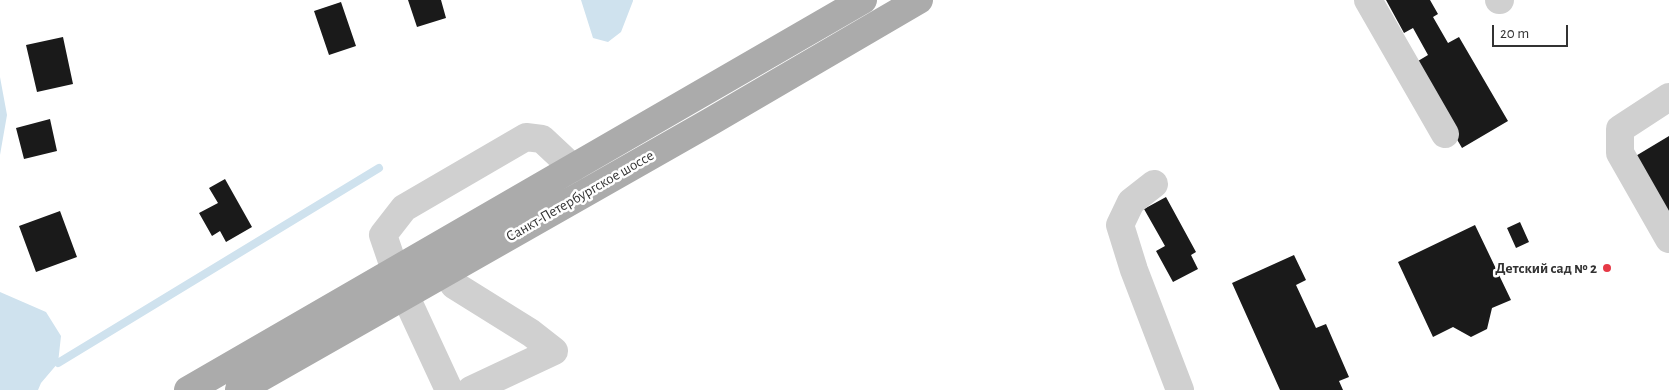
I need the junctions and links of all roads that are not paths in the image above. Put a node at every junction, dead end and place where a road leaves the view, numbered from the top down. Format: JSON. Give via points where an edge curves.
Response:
{"nodes":[{"id":1,"x":919,"y":0,"type":"edge"},
{"id":2,"x":1368,"y":0,"type":"edge"},
{"id":3,"x":847,"y":4,"type":"edge"},
{"id":4,"x":1669,"y":97,"type":"edge"},
{"id":5,"x":1445,"y":134,"type":"dead end"},
{"id":6,"x":573,"y":168,"type":"junction"},
{"id":7,"x":1154,"y":184,"type":"dead end"},
{"id":8,"x":1669,"y":239,"type":"edge"},
{"id":9,"x":395,"y":270,"type":"junction"},
{"id":10,"x":446,"y":273,"type":"junction"},
{"id":11,"x":406,"y":295,"type":"junction"},
{"id":12,"x":188,"y":390,"type":"edge"},
{"id":13,"x":238,"y":390,"type":"edge"},
{"id":14,"x":449,"y":390,"type":"edge"},
{"id":15,"x":471,"y":390,"type":"edge"},
{"id":16,"x":1180,"y":390,"type":"edge"}],
"edges":[{"from":1,"to":10,"type":"main road","name":"Санкт-Петербургское шоссе"},
{"from":2,"to":5,"type":"lane"},
{"from":3,"to":6,"type":"main road","name":"Санкт-Петербургское шоссе"},
{"from":4,"to":8,"type":"lane","via":[[1620,128],[1620,154]]},
{"from":6,"to":9,"type":"main road","name":"Санкт-Петербургское шоссе"},
{"from":6,"to":9,"type":"lane","via":[[542,139],[526,137],[404,208],[383,235]]},
{"from":7,"to":16,"type":"lane","via":[[1131,202],[1120,225]]},
{"from":9,"to":12,"type":"main road","name":"Санкт-Петербургское шоссе"},
{"from":10,"to":11,"type":"main road","name":"Санкт-Петербургское шоссе"},
{"from":10,"to":15,"type":"lane","via":[[454,285],[554,351]]},
{"from":11,"to":13,"type":"main road","name":"Санкт-Петербургское шоссе"},
{"from":11,"to":14,"type":"lane"}]}
